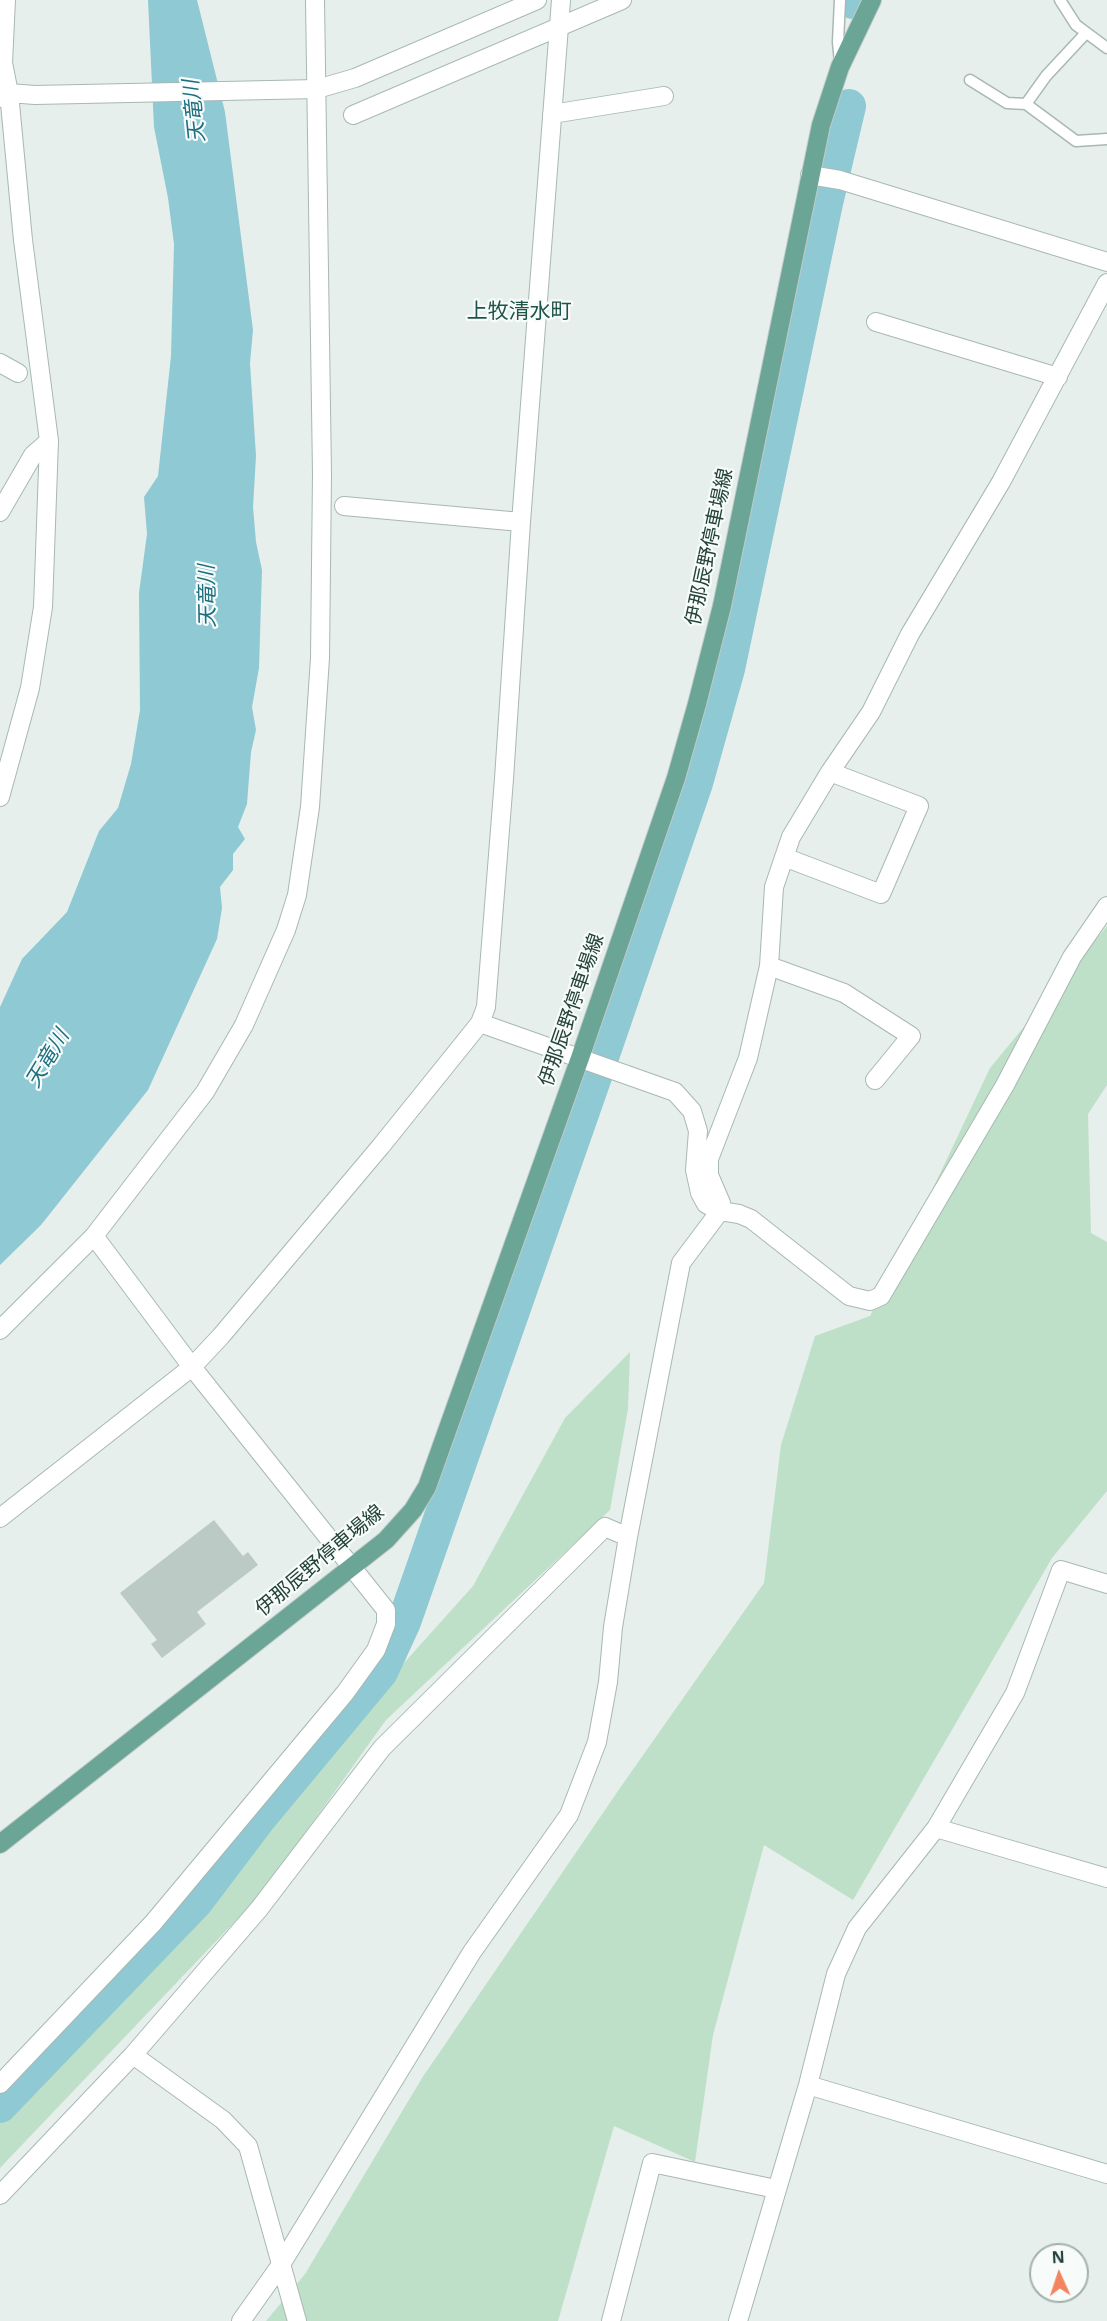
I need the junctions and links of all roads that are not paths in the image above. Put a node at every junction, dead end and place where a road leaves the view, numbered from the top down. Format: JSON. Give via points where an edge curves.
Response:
{"nodes":[{"id":1,"x":6,"y":0,"type":"edge"},
{"id":2,"x":315,"y":0,"type":"edge"},
{"id":3,"x":537,"y":0,"type":"edge"},
{"id":4,"x":561,"y":0,"type":"edge"},
{"id":5,"x":622,"y":0,"type":"edge"},
{"id":6,"x":840,"y":0,"type":"edge"},
{"id":7,"x":872,"y":0,"type":"edge"},
{"id":8,"x":1060,"y":0,"type":"edge"},
{"id":9,"x":558,"y":28,"type":"junction"},
{"id":10,"x":1086,"y":33,"type":"junction"},
{"id":11,"x":1107,"y":48,"type":"edge"},
{"id":12,"x":840,"y":67,"type":"junction"},
{"id":13,"x":970,"y":80,"type":"dead end"},
{"id":14,"x":310,"y":90,"type":"junction"},
{"id":15,"x":4,"y":95,"type":"edge"},
{"id":16,"x":664,"y":96,"type":"dead end"},
{"id":17,"x":1026,"y":104,"type":"junction"},
{"id":18,"x":552,"y":114,"type":"junction"},
{"id":19,"x":353,"y":115,"type":"dead end"},
{"id":20,"x":1107,"y":139,"type":"edge"},
{"id":21,"x":810,"y":175,"type":"junction"},
{"id":22,"x":1107,"y":262,"type":"edge"},
{"id":23,"x":1107,"y":283,"type":"edge"},
{"id":24,"x":876,"y":321,"type":"dead end"},
{"id":25,"x":0,"y":363,"type":"edge"},
{"id":26,"x":18,"y":372,"type":"dead end"},
{"id":27,"x":1058,"y":377,"type":"junction"},
{"id":28,"x":49,"y":441,"type":"junction"},
{"id":29,"x":5,"y":489,"type":"edge"},
{"id":30,"x":344,"y":506,"type":"dead end"},
{"id":31,"x":0,"y":512,"type":"edge"},
{"id":32,"x":521,"y":522,"type":"junction"},
{"id":33,"x":830,"y":772,"type":"junction"},
{"id":34,"x":0,"y":797,"type":"edge"},
{"id":35,"x":784,"y":857,"type":"junction"},
{"id":36,"x":1107,"y":906,"type":"edge"},
{"id":37,"x":769,"y":966,"type":"junction"},
{"id":38,"x":480,"y":1023,"type":"junction"},
{"id":39,"x":580,"y":1058,"type":"junction"},
{"id":40,"x":875,"y":1080,"type":"dead end"},
{"id":41,"x":720,"y":1211,"type":"junction"},
{"id":42,"x":94,"y":1236,"type":"junction"},
{"id":43,"x":0,"y":1330,"type":"edge"},
{"id":44,"x":192,"y":1367,"type":"junction"},
{"id":45,"x":0,"y":1518,"type":"edge"},
{"id":46,"x":628,"y":1537,"type":"junction"},
{"id":47,"x":352,"y":1569,"type":"junction"},
{"id":48,"x":1107,"y":1584,"type":"edge"},
{"id":49,"x":936,"y":1828,"type":"junction"},
{"id":50,"x":0,"y":1844,"type":"edge"},
{"id":51,"x":1107,"y":1878,"type":"edge"},
{"id":52,"x":133,"y":2055,"type":"junction"},
{"id":53,"x":0,"y":2084,"type":"edge"},
{"id":54,"x":808,"y":2085,"type":"junction"},
{"id":55,"x":1107,"y":2174,"type":"edge"},
{"id":56,"x":776,"y":2189,"type":"junction"},
{"id":57,"x":0,"y":2194,"type":"edge"},
{"id":58,"x":280,"y":2266,"type":"junction"},
{"id":59,"x":241,"y":2321,"type":"edge"},
{"id":60,"x":297,"y":2321,"type":"edge"},
{"id":61,"x":611,"y":2321,"type":"edge"},
{"id":62,"x":738,"y":2321,"type":"edge"}],
"edges":[{"from":1,"to":15,"type":"street"},
{"from":2,"to":14,"type":"street"},
{"from":3,"to":14,"type":"street","via":[[355,78]]},
{"from":4,"to":9,"type":"street"},
{"from":5,"to":9,"type":"street"},
{"from":6,"to":12,"type":"lane"},
{"from":7,"to":12,"type":"main road","name":"伊那辰野停車場線"},
{"from":8,"to":10,"type":"lane"},
{"from":9,"to":18,"type":"street"},
{"from":9,"to":19,"type":"street"},
{"from":10,"to":11,"type":"lane"},
{"from":10,"to":17,"type":"lane"},
{"from":12,"to":21,"type":"main road","name":"伊那辰野停車場線"},
{"from":13,"to":17,"type":"lane","via":[[1008,103]]},
{"from":14,"to":15,"type":"street"},
{"from":14,"to":42,"type":"street","via":[[322,474],[320,658],[310,807],[297,895],[254,1004],[205,1092]]},
{"from":15,"to":28,"type":"street"},
{"from":16,"to":18,"type":"street"},
{"from":17,"to":20,"type":"lane","via":[[1077,141]]},
{"from":18,"to":32,"type":"street"},
{"from":21,"to":22,"type":"street","via":[[840,180]]},
{"from":21,"to":39,"type":"main road","name":"伊那辰野停車場線","via":[[722,606],[698,704]]},
{"from":23,"to":27,"type":"street"},
{"from":24,"to":27,"type":"street"},
{"from":25,"to":26,"type":"street"},
{"from":27,"to":33,"type":"street","via":[[1001,482],[910,634],[871,712]]},
{"from":28,"to":29,"type":"street"},
{"from":28,"to":34,"type":"street","via":[[43,607],[30,687]]},
{"from":29,"to":31,"type":"street"},
{"from":30,"to":32,"type":"street"},
{"from":32,"to":38,"type":"street","via":[[486,1007]]},
{"from":33,"to":35,"type":"street","via":[[791,837]]},
{"from":33,"to":35,"type":"street","via":[[919,806],[881,894]]},
{"from":35,"to":37,"type":"street","via":[[774,886]]},
{"from":36,"to":41,"type":"street","via":[[1072,957],[1005,1085],[881,1296],[870,1301],[849,1296],[751,1219]]},
{"from":37,"to":40,"type":"street","via":[[844,993],[911,1036]]},
{"from":37,"to":41,"type":"street","via":[[748,1058],[709,1159],[709,1175],[721,1203]]},
{"from":38,"to":39,"type":"street"},
{"from":38,"to":44,"type":"street"},
{"from":39,"to":41,"type":"street","via":[[675,1092],[692,1111],[698,1131],[695,1170],[700,1193],[706,1203]]},
{"from":39,"to":47,"type":"main road","name":"伊那辰野停車場線","via":[[427,1487],[386,1540]]},
{"from":41,"to":46,"type":"street","via":[[681,1263]]},
{"from":42,"to":43,"type":"street"},
{"from":42,"to":44,"type":"street"},
{"from":44,"to":45,"type":"street"},
{"from":44,"to":47,"type":"street"},
{"from":46,"to":52,"type":"street","via":[[605,1527],[382,1748],[259,1908]]},
{"from":46,"to":58,"type":"street","via":[[597,1742],[569,1815],[472,1952]]},
{"from":47,"to":50,"type":"main road","name":"伊那辰野停車場線"},
{"from":47,"to":53,"type":"street","via":[[386,1610],[386,1624],[376,1650],[345,1693],[153,1923]]},
{"from":48,"to":49,"type":"street","via":[[1061,1570],[1015,1693]]},
{"from":49,"to":51,"type":"street"},
{"from":49,"to":54,"type":"street","via":[[857,1929],[836,1974]]},
{"from":52,"to":57,"type":"street"},
{"from":52,"to":58,"type":"street","via":[[223,2120],[248,2146]]},
{"from":54,"to":55,"type":"street"},
{"from":54,"to":56,"type":"street"},
{"from":56,"to":61,"type":"street","via":[[652,2163]]},
{"from":56,"to":62,"type":"street"},
{"from":58,"to":59,"type":"street"},
{"from":58,"to":60,"type":"street"}]}
